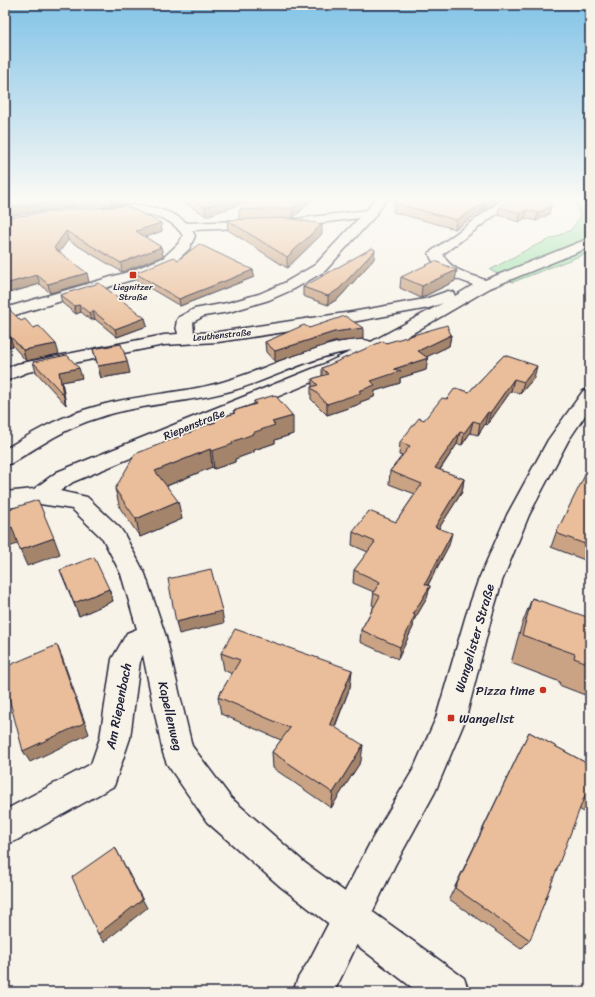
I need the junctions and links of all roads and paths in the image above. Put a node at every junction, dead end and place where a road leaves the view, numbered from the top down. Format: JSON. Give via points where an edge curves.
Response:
{"nodes":[{"id":1,"x":185,"y":245,"type":"edge"},
{"id":2,"x":342,"y":245,"type":"edge"},
{"id":3,"x":448,"y":245,"type":"edge"},
{"id":4,"x":584,"y":245,"type":"edge"},
{"id":5,"x":485,"y":285,"type":"junction"},
{"id":6,"x":5,"y":313,"type":"edge"},
{"id":7,"x":187,"y":338,"type":"junction"},
{"id":8,"x":383,"y":343,"type":"junction"},
{"id":9,"x":5,"y":376,"type":"edge"},
{"id":10,"x":590,"y":395,"type":"edge"},
{"id":11,"x":5,"y":458,"type":"edge"},
{"id":12,"x":40,"y":496,"type":"junction"},
{"id":13,"x":5,"y":500,"type":"edge"},
{"id":14,"x":153,"y":637,"type":"junction"},
{"id":15,"x":5,"y":828,"type":"edge"},
{"id":16,"x":350,"y":917,"type":"junction"},
{"id":17,"x":312,"y":992,"type":"edge"},
{"id":18,"x":450,"y":992,"type":"edge"}],
"edges":[{"from":1,"to":6,"type":"street","via":[[168,261],[133,275]]},
{"from":2,"to":7,"type":"street","name":"Leuthenstraße","via":[[320,268],[289,286],[264,297],[200,312],[185,320]]},
{"from":3,"to":5,"type":"street","via":[[436,253],[446,270]]},
{"from":4,"to":5,"type":"street","name":"Riepenstraße"},
{"from":5,"to":7,"type":"street","name":"Leuthenstraße","via":[[471,285],[429,303],[352,317],[218,337]]},
{"from":5,"to":8,"type":"street","name":"Riepenstraße"},
{"from":7,"to":9,"type":"street","via":[[164,340],[23,368]]},
{"from":8,"to":11,"type":"street","name":"Riepenstraße","via":[[351,345],[328,350],[228,386],[102,410],[56,427]]},
{"from":8,"to":12,"type":"street","name":"Riepenstraße","via":[[328,369],[65,477]]},
{"from":10,"to":16,"type":"street","name":"Wangelister Straße","via":[[558,440],[518,515],[488,588],[451,718],[424,781]]},
{"from":12,"to":13,"type":"street"},
{"from":12,"to":14,"type":"street","name":"Kapellenweg","via":[[80,502],[112,534],[133,574]]},
{"from":14,"to":15,"type":"street","name":"Am Riepenbach","via":[[137,641],[126,659],[115,738],[103,775]]},
{"from":14,"to":16,"type":"street","name":"Kapellenweg","via":[[178,754],[219,810],[293,875]]},
{"from":16,"to":17,"type":"street","name":"Wangelister Straße","via":[[324,973]]},
{"from":16,"to":18,"type":"street","name":"Kapellenweg"}]}
